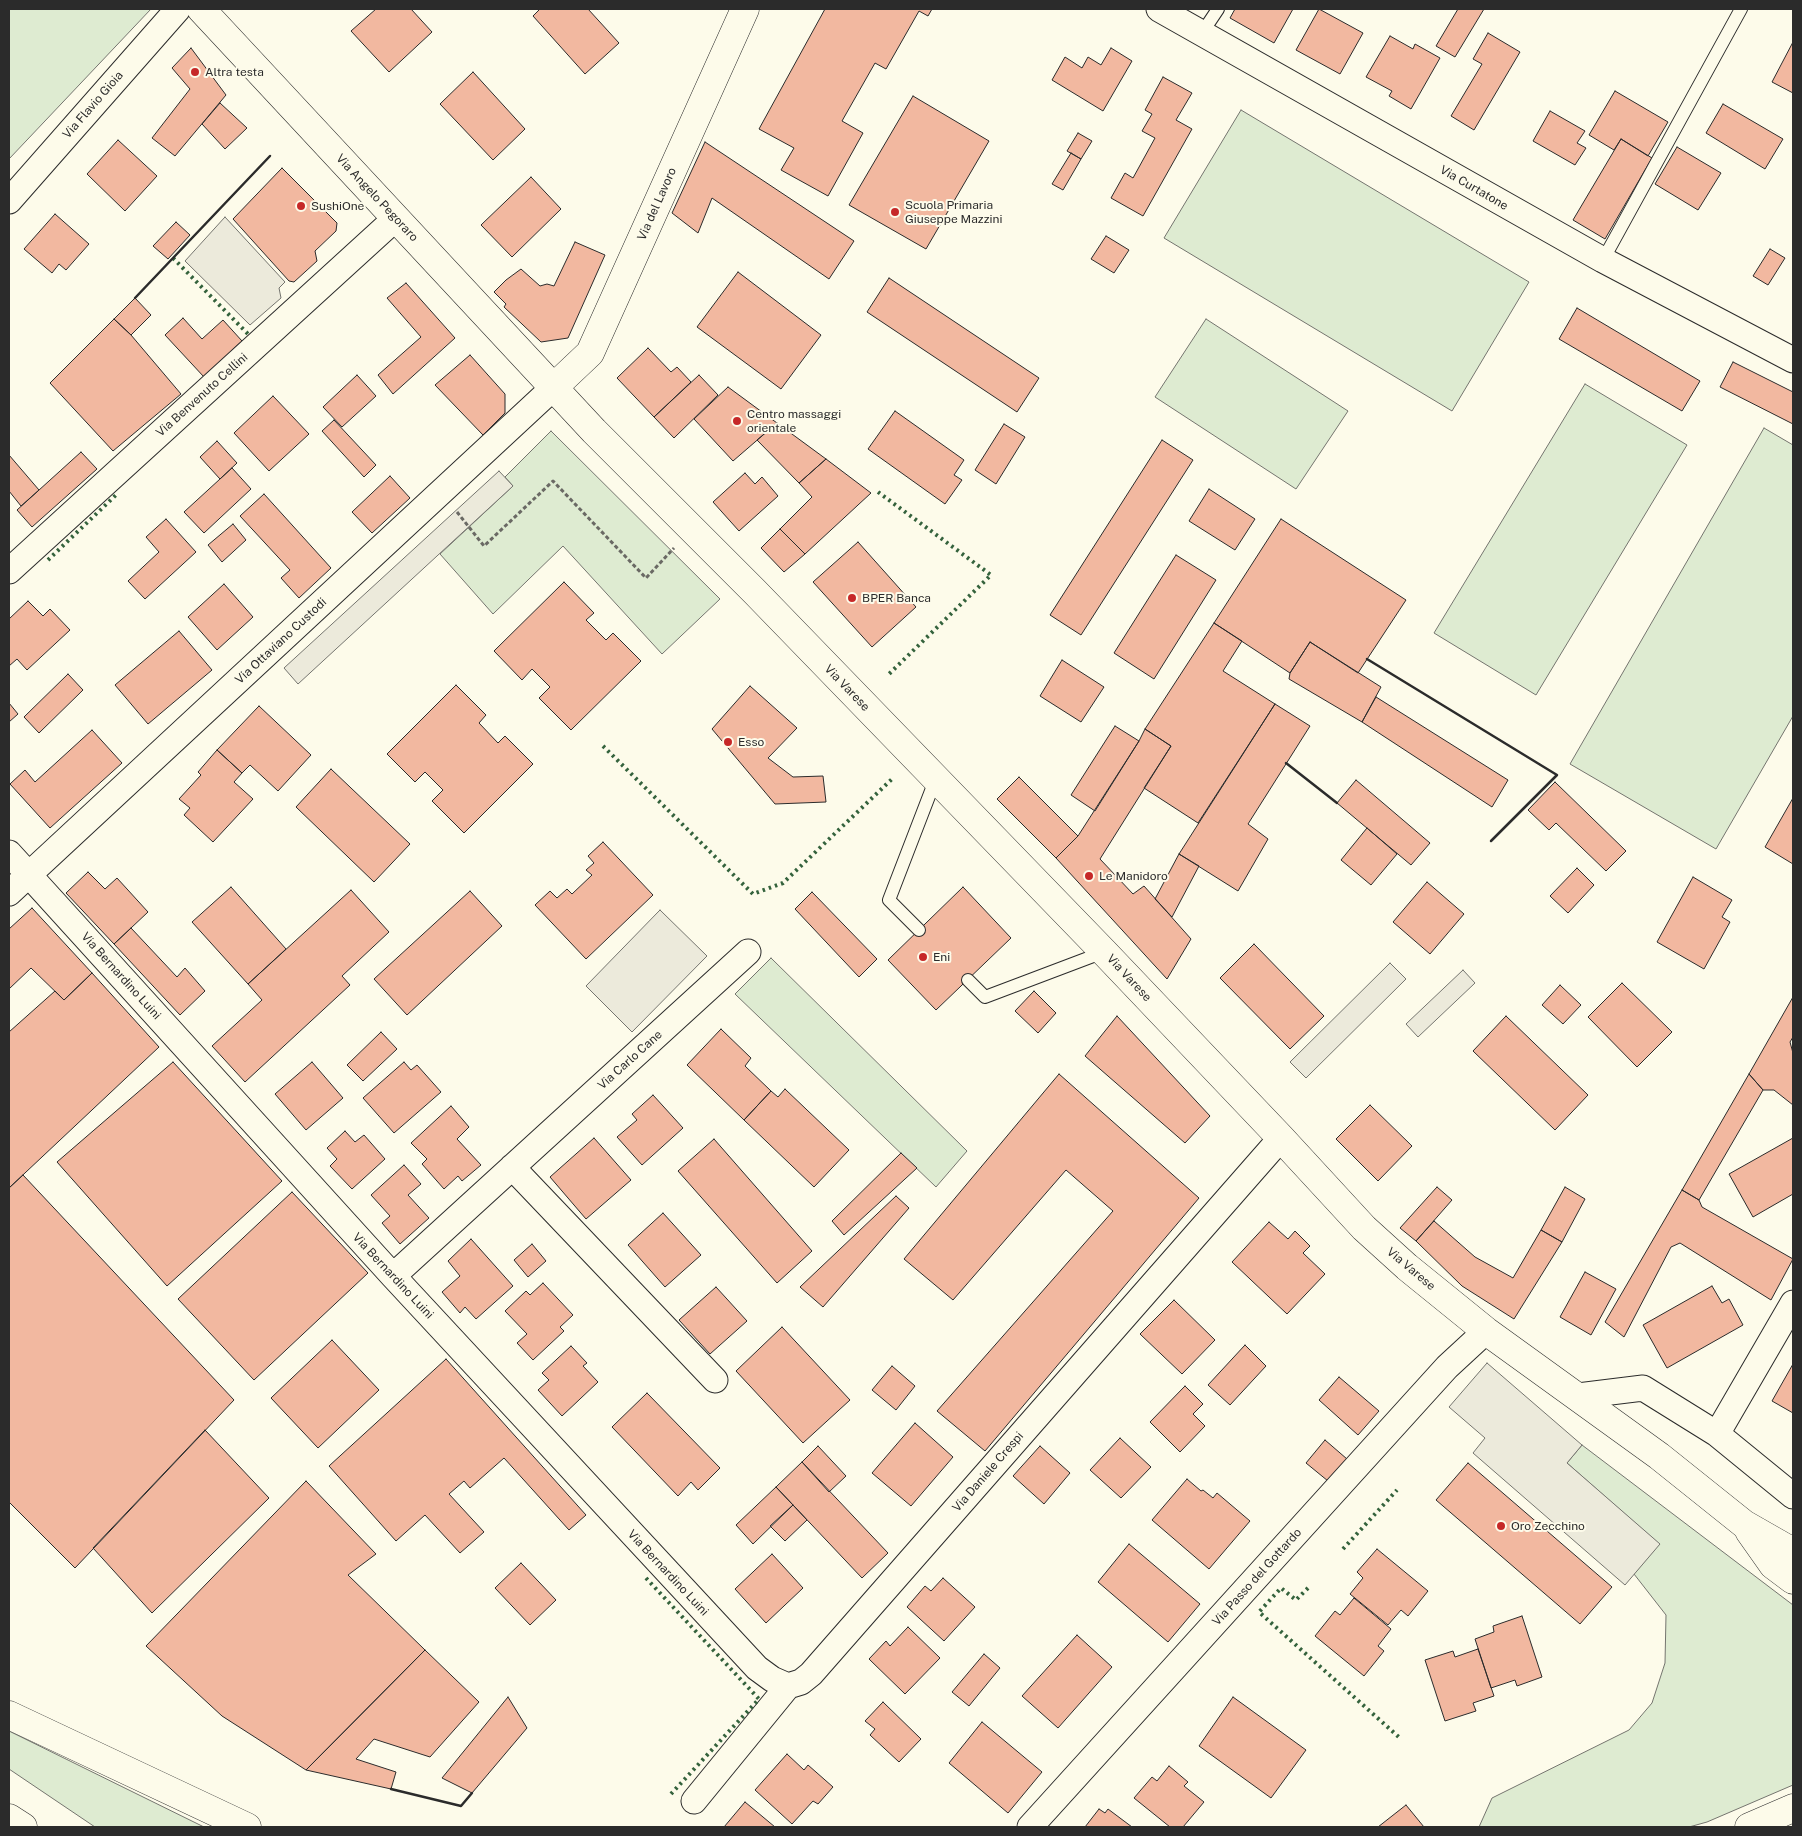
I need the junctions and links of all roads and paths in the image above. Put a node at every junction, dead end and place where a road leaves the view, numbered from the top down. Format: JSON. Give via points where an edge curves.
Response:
{"nodes":[{"id":1,"x":178,"y":9,"type":"edge"},
{"id":2,"x":201,"y":9,"type":"edge"},
{"id":3,"x":746,"y":9,"type":"edge"},
{"id":4,"x":1159,"y":9,"type":"edge"},
{"id":5,"x":1218,"y":9,"type":"edge"},
{"id":6,"x":1741,"y":9,"type":"edge"},
{"id":7,"x":1202,"y":33,"type":"junction"},
{"id":8,"x":9,"y":200,"type":"edge"},
{"id":9,"x":396,"y":218,"type":"junction"},
{"id":10,"x":1603,"y":260,"type":"junction"},
{"id":11,"x":1793,"y":360,"type":"edge"},
{"id":12,"x":553,"y":388,"type":"junction"},
{"id":13,"x":441,"y":492,"type":"junction"},
{"id":14,"x":692,"y":529,"type":"junction"},
{"id":15,"x":9,"y":571,"type":"edge"},
{"id":16,"x":936,"y":778,"type":"junction"},
{"id":17,"x":9,"y":853,"type":"edge"},
{"id":18,"x":29,"y":875,"type":"junction"},
{"id":19,"x":9,"y":893,"type":"edge"},
{"id":20,"x":919,"y":930,"type":"dead end"},
{"id":21,"x":748,"y":952,"type":"dead end"},
{"id":22,"x":1104,"y":952,"type":"junction"},
{"id":23,"x":968,"y":980,"type":"dead end"},
{"id":24,"x":1281,"y":1138,"type":"junction"},
{"id":25,"x":512,"y":1167,"type":"junction"},
{"id":26,"x":393,"y":1276,"type":"junction"},
{"id":27,"x":1793,"y":1303,"type":"edge"},
{"id":28,"x":1486,"y":1331,"type":"junction"},
{"id":29,"x":715,"y":1380,"type":"dead end"},
{"id":30,"x":1578,"y":1396,"type":"junction"},
{"id":31,"x":1717,"y":1434,"type":"junction"},
{"id":32,"x":1793,"y":1496,"type":"edge"},
{"id":33,"x":1744,"y":1524,"type":"junction"},
{"id":34,"x":1793,"y":1552,"type":"edge"},
{"id":35,"x":1793,"y":1580,"type":"edge"},
{"id":36,"x":788,"y":1686,"type":"junction"},
{"id":37,"x":9,"y":1715,"type":"edge"},
{"id":38,"x":694,"y":1801,"type":"dead end"},
{"id":39,"x":1793,"y":1808,"type":"edge"},
{"id":40,"x":9,"y":1818,"type":"edge"},
{"id":41,"x":23,"y":1827,"type":"edge"},
{"id":42,"x":246,"y":1827,"type":"edge"},
{"id":43,"x":1030,"y":1827,"type":"edge"},
{"id":44,"x":1750,"y":1827,"type":"edge"}],
"edges":[{"from":1,"to":8,"type":"street","name":"Via Flavio Gioia"},
{"from":2,"to":9,"type":"main road","name":"Via Angelo Pegoraro"},
{"from":3,"to":12,"type":"main road","name":"Via del Lavoro","via":[[590,353]]},
{"from":4,"to":7,"type":"street","name":"Via Curtatone"},
{"from":5,"to":7,"type":"lane"},
{"from":6,"to":10,"type":"lane"},
{"from":7,"to":10,"type":"street","name":"Via Curtatone"},
{"from":9,"to":12,"type":"main road","name":"Via Angelo Pegoraro"},
{"from":9,"to":15,"type":"street","name":"Via Benvenuto Cellini"},
{"from":10,"to":11,"type":"street","name":"Via Curtatone"},
{"from":12,"to":13,"type":"street","name":"Via Ottaviano Custodi"},
{"from":12,"to":14,"type":"main road","name":"Via Varese"},
{"from":13,"to":14,"type":"path","via":[[484,546],[553,481],[646,578]]},
{"from":13,"to":18,"type":"street","name":"Via Ottaviano Custodi"},
{"from":14,"to":16,"type":"main road","name":"Via Varese"},
{"from":16,"to":20,"type":"lane","via":[[889,900]]},
{"from":16,"to":22,"type":"main road","name":"Via Varese"},
{"from":17,"to":18,"type":"street","name":"Via Bernardino Luini"},
{"from":18,"to":19,"type":"street","name":"Via Ottaviano Custodi"},
{"from":18,"to":26,"type":"street","name":"Via Bernardino Luini"},
{"from":21,"to":25,"type":"street","name":"Via Carlo Cane"},
{"from":22,"to":23,"type":"lane","via":[[985,997]]},
{"from":22,"to":24,"type":"main road","name":"Via Varese"},
{"from":24,"to":28,"type":"main road","name":"Via Varese","via":[[1364,1228],[1407,1268]]},
{"from":24,"to":36,"type":"street","name":"Via Daniele Crespi","via":[[811,1674]]},
{"from":25,"to":26,"type":"street","name":"Via Carlo Cane"},
{"from":25,"to":29,"type":"street"},
{"from":26,"to":36,"type":"street","name":"Via Bernardino Luini","via":[[757,1668]]},
{"from":27,"to":31,"type":"street"},
{"from":28,"to":30,"type":"main road","name":"Via Varese"},
{"from":28,"to":43,"type":"street","name":"Via Passo del Gottardo","via":[[1447,1368]]},
{"from":30,"to":31,"type":"street","via":[[1643,1388]]},
{"from":30,"to":33,"type":"main road","name":"Via Varese"},
{"from":31,"to":32,"type":"street"},
{"from":33,"to":34,"type":"main road","name":"Via Varese"},
{"from":33,"to":35,"type":"main road","name":"Via Varese","via":[[1773,1565]]},
{"from":36,"to":38,"type":"street","name":"Via Daniele Crespi"},
{"from":37,"to":42,"type":"main road"},
{"from":39,"to":44,"type":"main road"},
{"from":40,"to":41,"type":"main road"}]}
